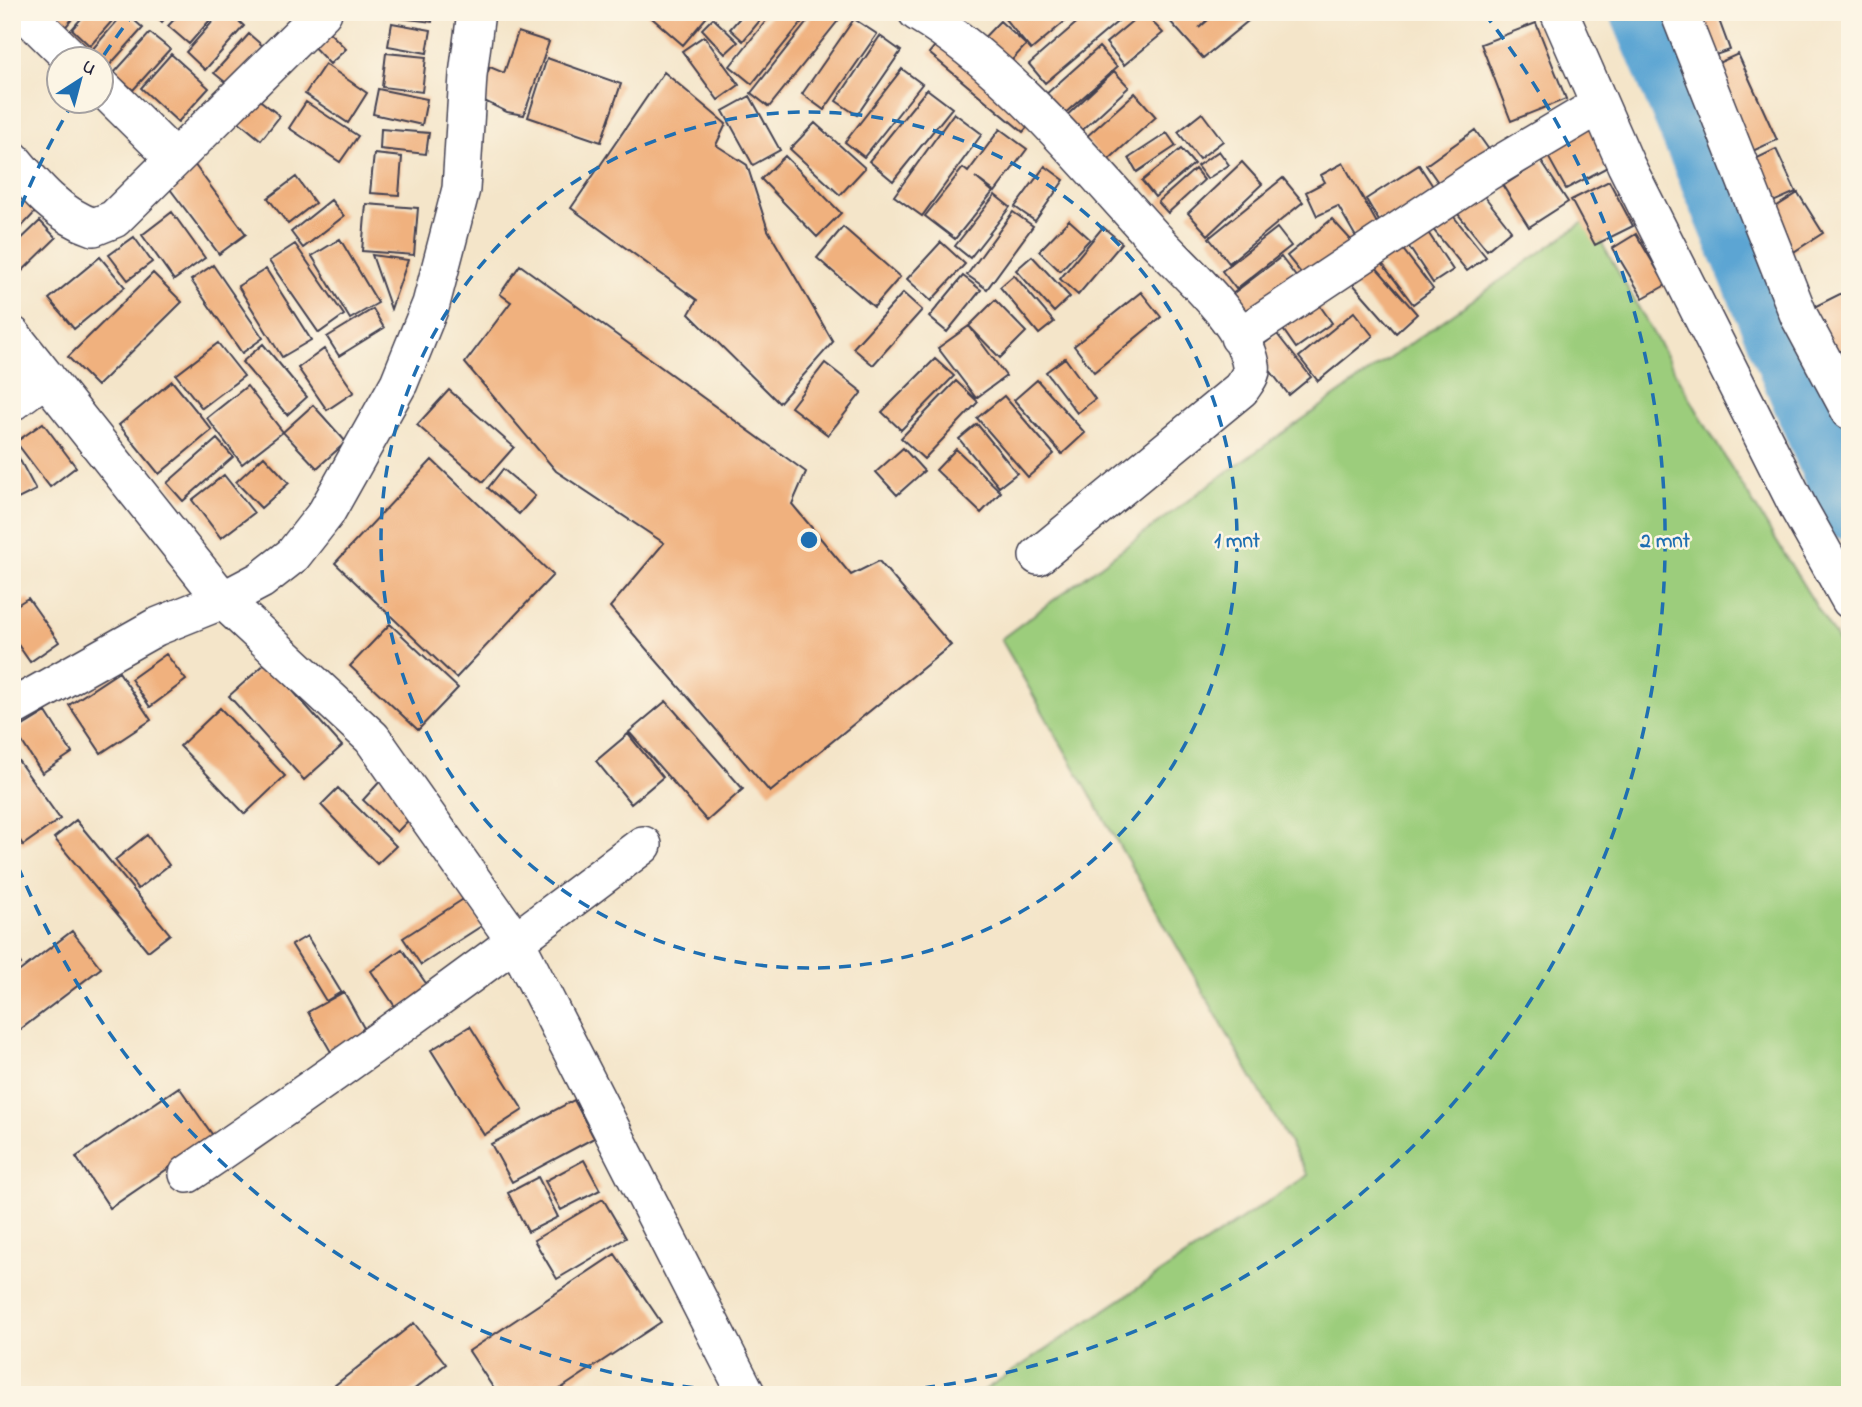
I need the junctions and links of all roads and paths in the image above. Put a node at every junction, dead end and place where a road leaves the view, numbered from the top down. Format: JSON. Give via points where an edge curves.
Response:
{"nodes":[{"id":1,"x":24,"y":12,"type":"edge"},
{"id":2,"x":476,"y":12,"type":"edge"},
{"id":3,"x":918,"y":12,"type":"edge"},
{"id":4,"x":1559,"y":12,"type":"edge"},
{"id":5,"x":1679,"y":12,"type":"edge"},
{"id":6,"x":303,"y":19,"type":"edge"},
{"id":7,"x":59,"y":46,"type":"edge"},
{"id":8,"x":116,"y":101,"type":"edge"},
{"id":9,"x":1598,"y":106,"type":"junction"},
{"id":10,"x":173,"y":157,"type":"junction"},
{"id":11,"x":12,"y":159,"type":"edge"},
{"id":12,"x":12,"y":335,"type":"edge"},
{"id":13,"x":1239,"y":337,"type":"junction"},
{"id":14,"x":46,"y":377,"type":"junction"},
{"id":15,"x":12,"y":401,"type":"edge"},
{"id":16,"x":1850,"y":411,"type":"edge"},
{"id":17,"x":1038,"y":556,"type":"dead end"},
{"id":18,"x":223,"y":600,"type":"junction"},
{"id":19,"x":1850,"y":600,"type":"edge"},
{"id":20,"x":12,"y":708,"type":"edge"},
{"id":21,"x":643,"y":845,"type":"dead end"},
{"id":22,"x":516,"y":942,"type":"junction"},
{"id":23,"x":188,"y":1174,"type":"dead end"},
{"id":24,"x":747,"y":1395,"type":"edge"}],
"edges":[{"from":1,"to":7,"type":"street"},
{"from":2,"to":18,"type":"street","via":[[461,189],[431,304],[399,383],[326,513],[293,555],[261,580]]},
{"from":3,"to":13,"type":"street","via":[[953,36],[1026,100],[1216,303]]},
{"from":4,"to":9,"type":"street"},
{"from":5,"to":16,"type":"street","via":[[1799,316]]},
{"from":6,"to":10,"type":"street"},
{"from":8,"to":10,"type":"street"},
{"from":9,"to":13,"type":"street","via":[[1486,172]]},
{"from":9,"to":19,"type":"street","via":[[1798,509]]},
{"from":10,"to":11,"type":"street","via":[[114,219],[94,227],[74,220],[35,187]]},
{"from":12,"to":14,"type":"street"},
{"from":13,"to":17,"type":"street","via":[[1251,366],[1241,389]]},
{"from":14,"to":15,"type":"street"},
{"from":14,"to":18,"type":"street"},
{"from":18,"to":20,"type":"street","via":[[156,627]]},
{"from":18,"to":22,"type":"street","via":[[372,738]]},
{"from":21,"to":22,"type":"street"},
{"from":22,"to":23,"type":"street"},
{"from":22,"to":24,"type":"street"}]}
